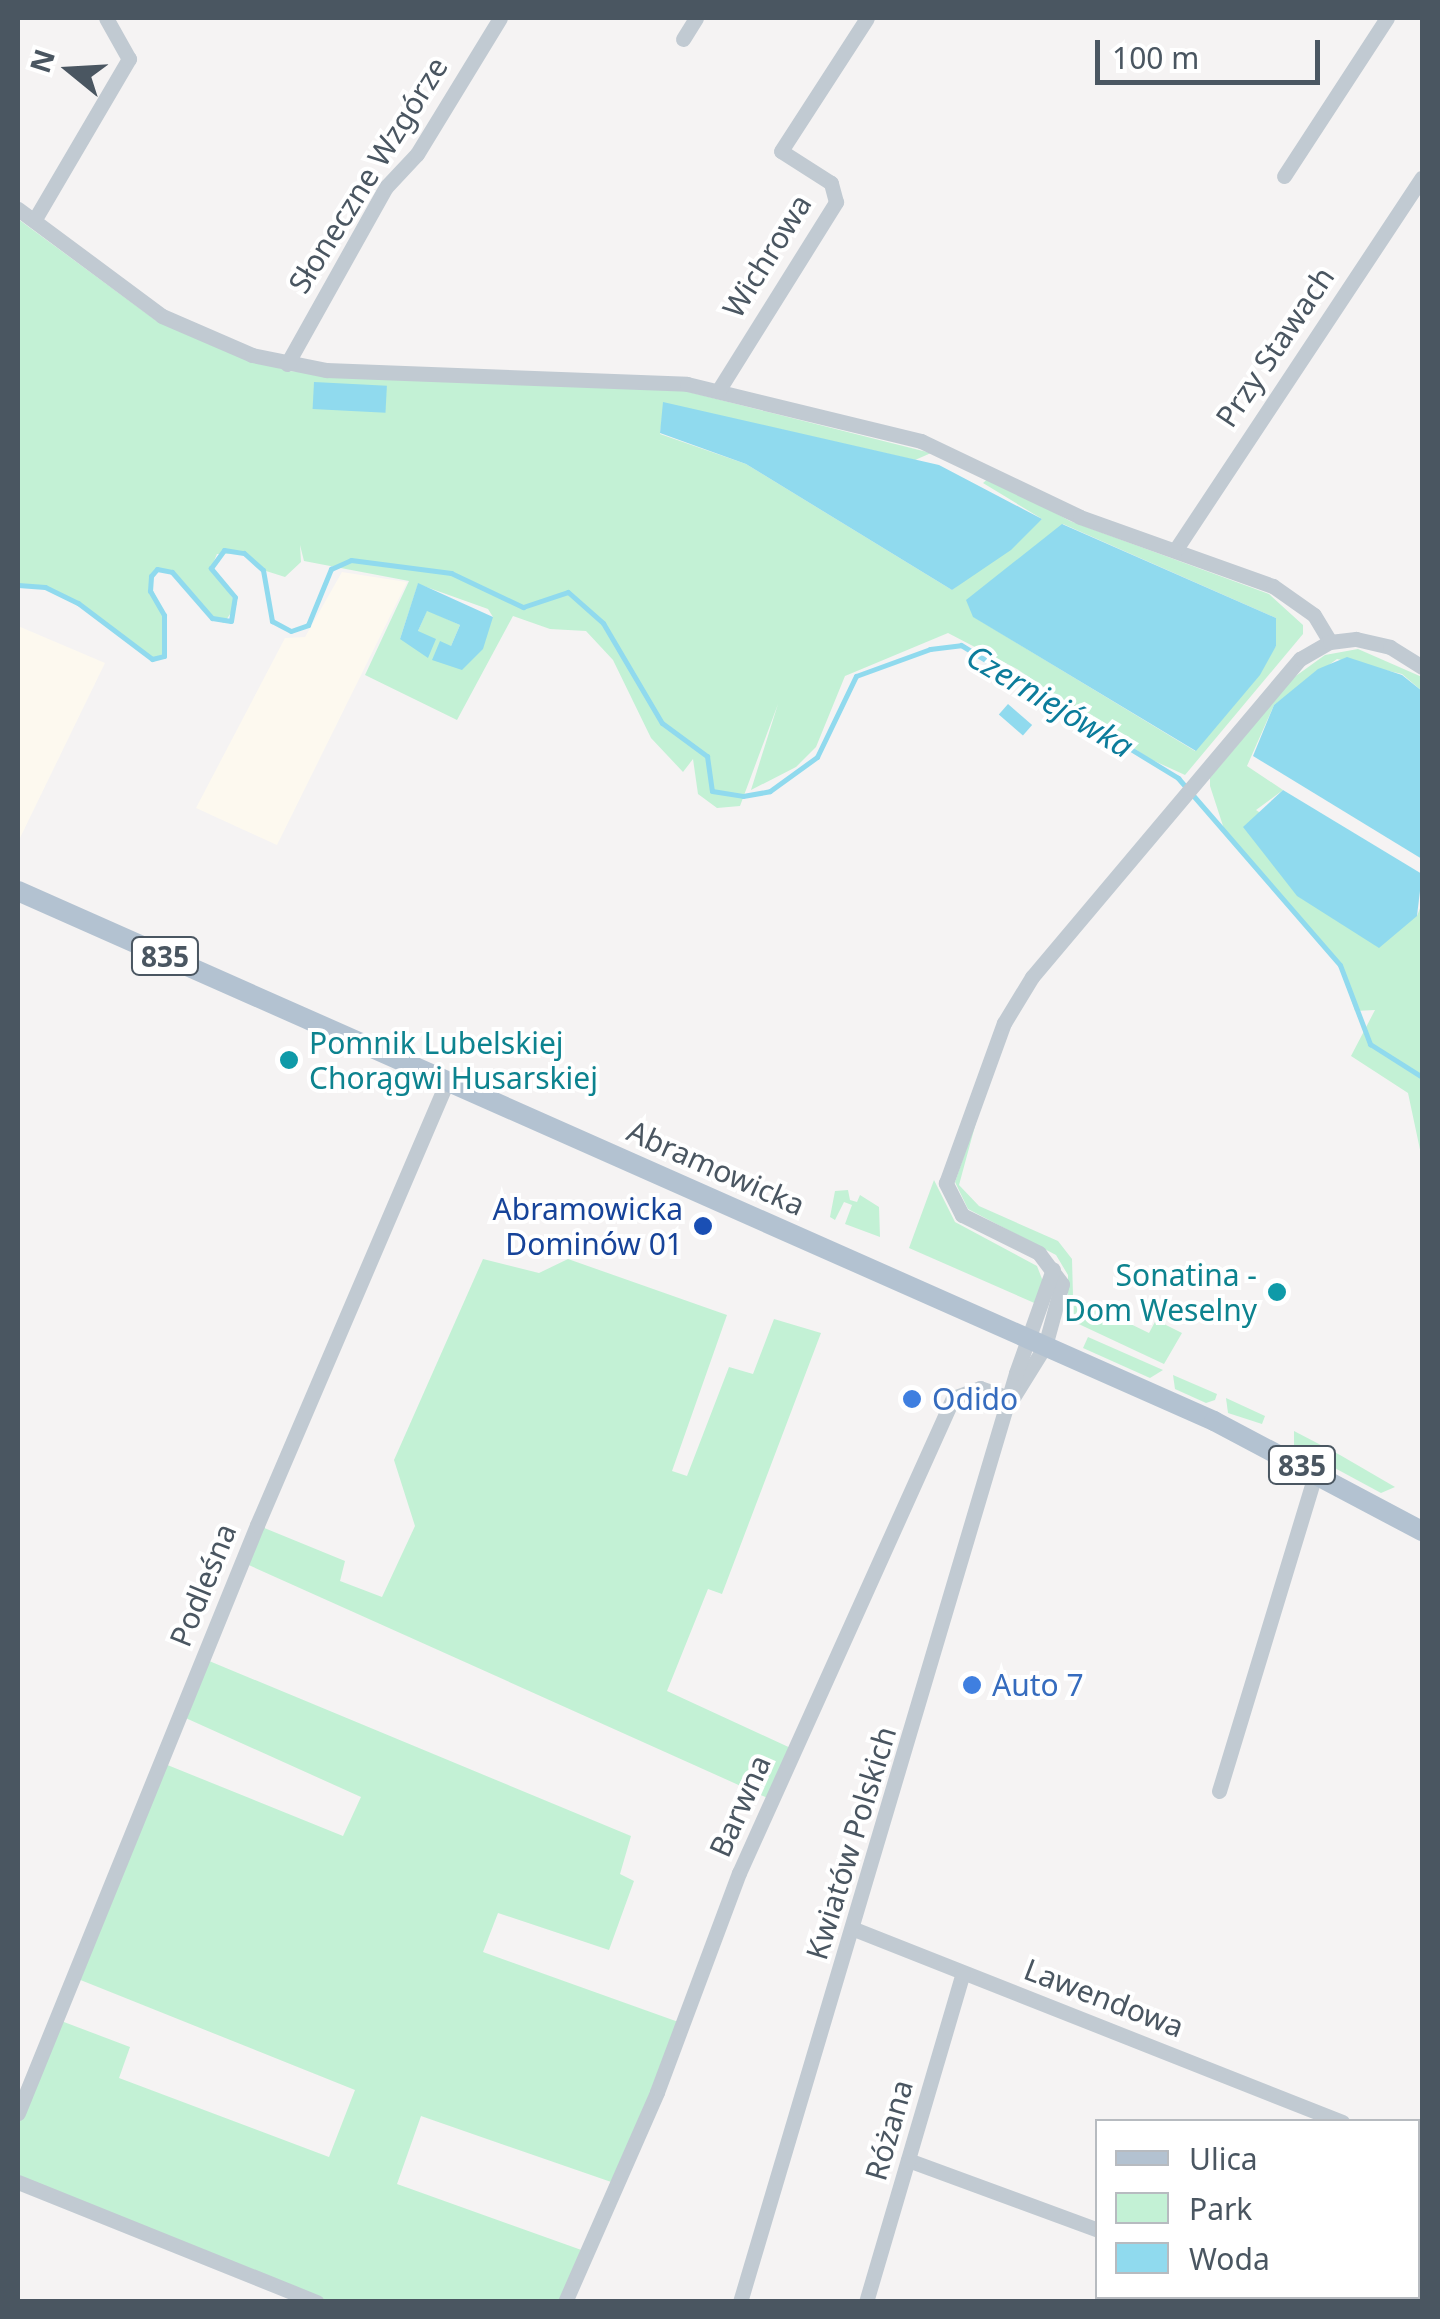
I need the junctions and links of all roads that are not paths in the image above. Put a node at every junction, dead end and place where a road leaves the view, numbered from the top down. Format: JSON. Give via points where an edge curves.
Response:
{"nodes":[{"id":1,"x":106,"y":18,"type":"edge"},
{"id":2,"x":500,"y":18,"type":"edge"},
{"id":3,"x":696,"y":18,"type":"edge"},
{"id":4,"x":868,"y":18,"type":"edge"},
{"id":5,"x":1387,"y":18,"type":"edge"},
{"id":6,"x":683,"y":39,"type":"dead end"},
{"id":7,"x":1284,"y":176,"type":"dead end"},
{"id":8,"x":1422,"y":178,"type":"edge"},
{"id":9,"x":18,"y":209,"type":"edge"},
{"id":10,"x":35,"y":219,"type":"junction"},
{"id":11,"x":287,"y":364,"type":"junction"},
{"id":12,"x":718,"y":391,"type":"junction"},
{"id":13,"x":1176,"y":549,"type":"junction"},
{"id":14,"x":1330,"y":642,"type":"junction"},
{"id":15,"x":1422,"y":667,"type":"edge"},
{"id":16,"x":18,"y":891,"type":"edge"},
{"id":17,"x":447,"y":1081,"type":"junction"},
{"id":18,"x":1038,"y":1343,"type":"junction"},
{"id":19,"x":1012,"y":1399,"type":"junction"},
{"id":20,"x":1316,"y":1472,"type":"junction"},
{"id":21,"x":1422,"y":1531,"type":"edge"},
{"id":22,"x":1219,"y":1791,"type":"dead end"},
{"id":23,"x":854,"y":1928,"type":"junction"},
{"id":24,"x":963,"y":1973,"type":"junction"},
{"id":25,"x":18,"y":2113,"type":"edge"},
{"id":26,"x":1333,"y":2119,"type":"edge"},
{"id":27,"x":908,"y":2160,"type":"junction"},
{"id":28,"x":18,"y":2182,"type":"edge"},
{"id":29,"x":1095,"y":2229,"type":"edge"},
{"id":30,"x":316,"y":2302,"type":"edge"},
{"id":31,"x":565,"y":2302,"type":"edge"},
{"id":32,"x":740,"y":2302,"type":"edge"},
{"id":33,"x":866,"y":2302,"type":"edge"}],
"edges":[{"from":1,"to":10,"type":"street","via":[[130,59]]},
{"from":2,"to":11,"type":"street","name":"Słoneczne Wzgórze","via":[[417,154],[386,188]]},
{"from":3,"to":6,"type":"street"},
{"from":4,"to":12,"type":"street","name":"Wichrowa","via":[[780,151],[831,184],[836,202]]},
{"from":5,"to":7,"type":"street"},
{"from":8,"to":13,"type":"street","name":"Przy Stawach"},
{"from":9,"to":10,"type":"street"},
{"from":10,"to":11,"type":"street","via":[[173,322]]},
{"from":11,"to":12,"type":"street"},
{"from":12,"to":13,"type":"street","via":[[921,441],[1080,517]]},
{"from":13,"to":14,"type":"street","via":[[1284,592],[1320,621]]},
{"from":14,"to":15,"type":"street","via":[[1374,642]]},
{"from":14,"to":18,"type":"street","name":"Kwiatów Polskich","via":[[1290,668],[1032,978],[1004,1023],[948,1170],[948,1192],[962,1215],[1033,1249],[1053,1269]]},
{"from":16,"to":17,"type":"main road","name":"Abramowicka","number":"835"},
{"from":17,"to":18,"type":"main road","name":"Abramowicka","number":"835"},
{"from":17,"to":25,"type":"street","name":"Podleśna","via":[[256,1525]]},
{"from":18,"to":19,"type":"street","name":"Kwiatów Polskich"},
{"from":18,"to":20,"type":"main road","number":"835"},
{"from":19,"to":23,"type":"street","name":"Kwiatów Polskich"},
{"from":19,"to":31,"type":"street","name":"Barwna","via":[[980,1388],[953,1398],[739,1873],[658,2092]]},
{"from":20,"to":21,"type":"main road","number":"835"},
{"from":20,"to":22,"type":"street"},
{"from":23,"to":24,"type":"street","name":"Lawendowa"},
{"from":23,"to":32,"type":"street","name":"Kwiatów Polskich"},
{"from":24,"to":26,"type":"street","name":"Lawendowa"},
{"from":24,"to":27,"type":"street","name":"Różana"},
{"from":27,"to":29,"type":"street"},
{"from":27,"to":33,"type":"street","name":"Różana"},
{"from":28,"to":30,"type":"street"}]}
